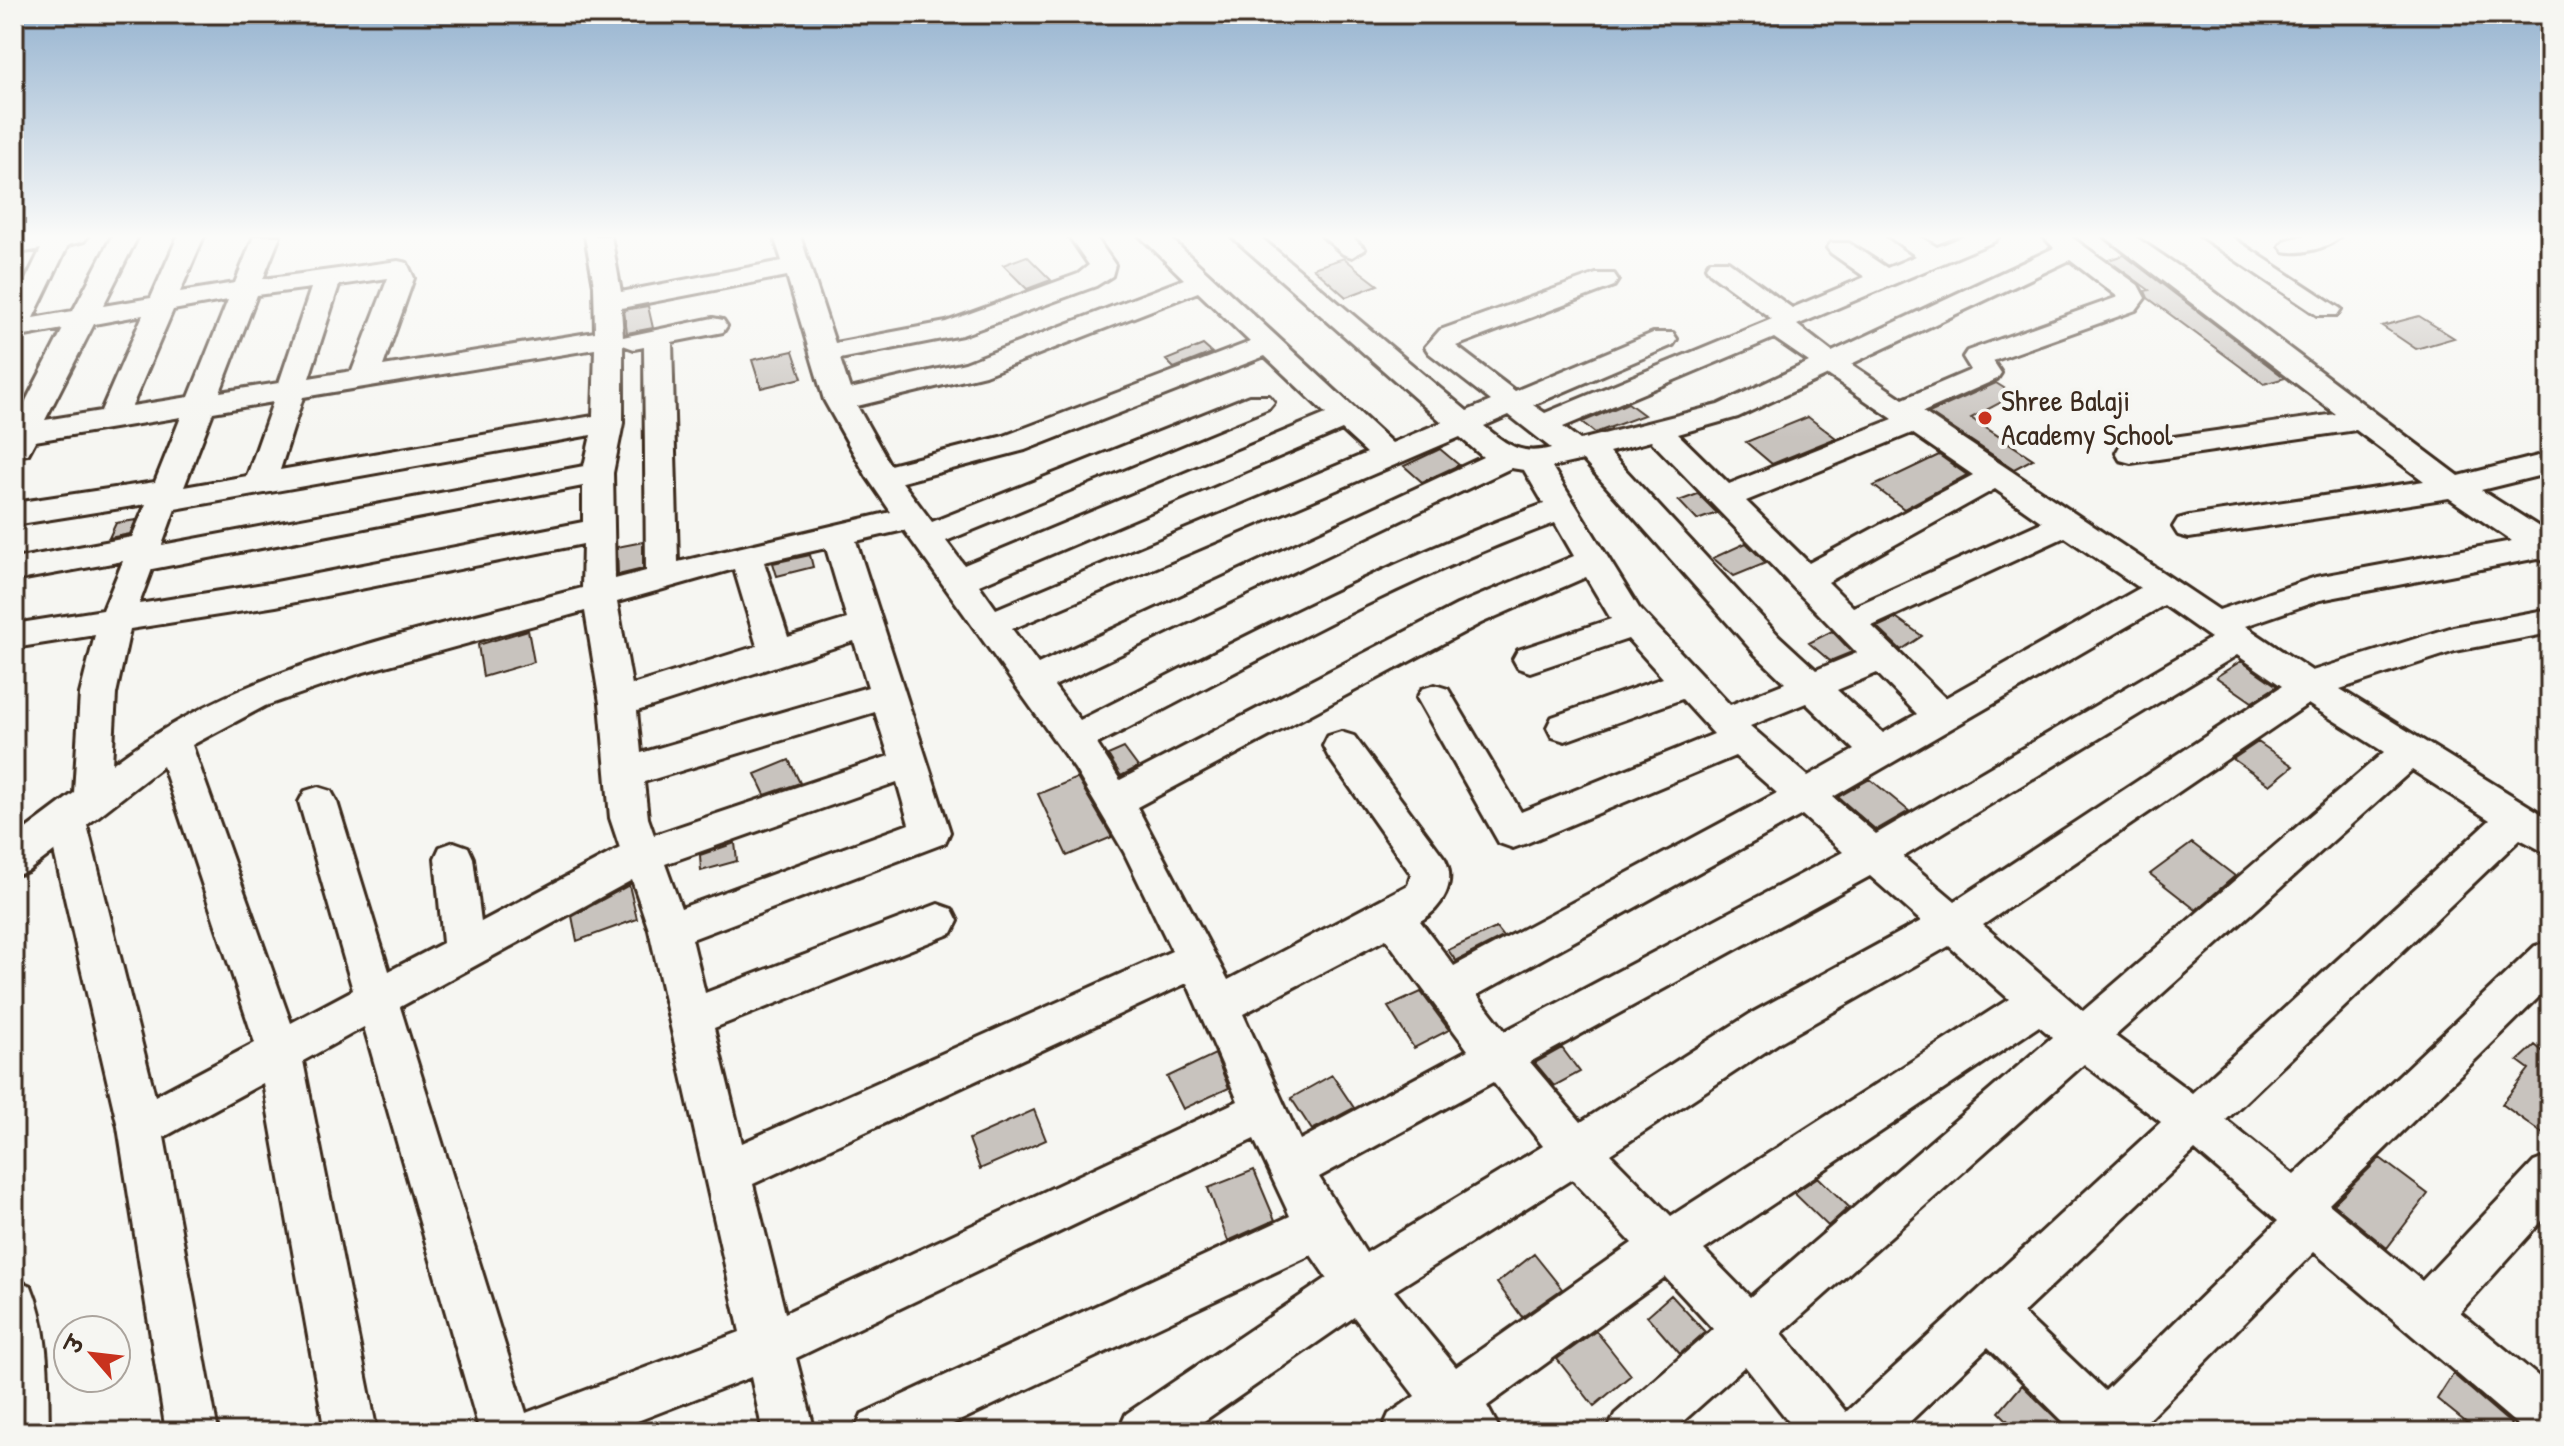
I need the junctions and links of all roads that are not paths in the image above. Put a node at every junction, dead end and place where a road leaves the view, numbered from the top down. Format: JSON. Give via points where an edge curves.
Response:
{"nodes":[{"id":1,"x":28,"y":303,"type":"edge"},
{"id":2,"x":91,"y":303,"type":"edge"},
{"id":3,"x":239,"y":303,"type":"edge"},
{"id":4,"x":319,"y":303,"type":"edge"},
{"id":5,"x":390,"y":303,"type":"edge"},
{"id":6,"x":606,"y":303,"type":"edge"},
{"id":7,"x":669,"y":303,"type":"edge"},
{"id":8,"x":809,"y":303,"type":"edge"},
{"id":9,"x":1021,"y":303,"type":"edge"},
{"id":10,"x":1144,"y":303,"type":"edge"},
{"id":11,"x":1223,"y":303,"type":"edge"},
{"id":12,"x":1323,"y":303,"type":"edge"},
{"id":13,"x":1542,"y":303,"type":"edge"},
{"id":14,"x":1763,"y":303,"type":"edge"},
{"id":15,"x":1828,"y":303,"type":"edge"},
{"id":16,"x":1947,"y":303,"type":"edge"},
{"id":17,"x":2127,"y":303,"type":"edge"},
{"id":18,"x":2213,"y":303,"type":"edge"},
{"id":19,"x":2318,"y":303,"type":"edge"},
{"id":20,"x":162,"y":304,"type":"joint"},
{"id":21,"x":2327,"y":309,"type":"dead end"},
{"id":22,"x":83,"y":319,"type":"junction"},
{"id":23,"x":1785,"y":322,"type":"junction"},
{"id":24,"x":713,"y":326,"type":"dead end"},
{"id":25,"x":14,"y":329,"type":"edge"},
{"id":26,"x":609,"y":329,"type":"junction"},
{"id":27,"x":952,"y":329,"type":"junction"},
{"id":28,"x":658,"y":336,"type":"junction"},
{"id":29,"x":1663,"y":339,"type":"dead end"},
{"id":30,"x":1268,"y":345,"type":"junction"},
{"id":31,"x":825,"y":353,"type":"junction"},
{"id":32,"x":1832,"y":364,"type":"junction"},
{"id":33,"x":975,"y":369,"type":"junction"},
{"id":34,"x":364,"y":378,"type":"junction"},
{"id":35,"x":290,"y":390,"type":"junction"},
{"id":36,"x":1624,"y":392,"type":"junction"},
{"id":37,"x":839,"y":400,"type":"junction"},
{"id":38,"x":1259,"y":402,"type":"dead end"},
{"id":39,"x":1511,"y":404,"type":"junction"},
{"id":40,"x":199,"y":405,"type":"junction"},
{"id":41,"x":1908,"y":416,"type":"junction"},
{"id":42,"x":1346,"y":417,"type":"junction"},
{"id":43,"x":112,"y":419,"type":"junction"},
{"id":44,"x":2365,"y":419,"type":"junction"},
{"id":45,"x":608,"y":423,"type":"junction"},
{"id":46,"x":1463,"y":424,"type":"junction"},
{"id":47,"x":1543,"y":425,"type":"junction"},
{"id":48,"x":1663,"y":428,"type":"junction"},
{"id":49,"x":19,"y":443,"type":"edge"},
{"id":50,"x":1583,"y":450,"type":"junction"},
{"id":51,"x":2131,"y":453,"type":"dead end"},
{"id":52,"x":1388,"y":456,"type":"junction"},
{"id":53,"x":1520,"y":460,"type":"junction"},
{"id":54,"x":2550,"y":463,"type":"edge"},
{"id":55,"x":598,"y":473,"type":"junction"},
{"id":56,"x":1995,"y":476,"type":"junction"},
{"id":57,"x":882,"y":477,"type":"junction"},
{"id":58,"x":260,"y":484,"type":"junction"},
{"id":59,"x":2454,"y":487,"type":"junction"},
{"id":60,"x":162,"y":496,"type":"junction"},
{"id":61,"x":1724,"y":498,"type":"junction"},
{"id":62,"x":1562,"y":509,"type":"junction"},
{"id":63,"x":14,"y":514,"type":"edge"},
{"id":64,"x":2066,"y":524,"type":"junction"},
{"id":65,"x":917,"y":527,"type":"junction"},
{"id":66,"x":2189,"y":527,"type":"dead end"},
{"id":67,"x":597,"y":530,"type":"junction"},
{"id":68,"x":837,"y":533,"type":"junction"},
{"id":69,"x":2548,"y":548,"type":"edge"},
{"id":70,"x":141,"y":553,"type":"junction"},
{"id":71,"x":746,"y":555,"type":"junction"},
{"id":72,"x":1593,"y":561,"type":"junction"},
{"id":73,"x":14,"y":570,"type":"edge"},
{"id":74,"x":662,"y":577,"type":"junction"},
{"id":75,"x":1804,"y":580,"type":"junction"},
{"id":76,"x":957,"y":581,"type":"junction"},
{"id":77,"x":2165,"y":589,"type":"junction"},
{"id":78,"x":599,"y":595,"type":"junction"},
{"id":79,"x":2550,"y":621,"type":"edge"},
{"id":80,"x":115,"y":622,"type":"junction"},
{"id":81,"x":1847,"y":623,"type":"junction"},
{"id":82,"x":866,"y":625,"type":"junction"},
{"id":83,"x":990,"y":625,"type":"junction"},
{"id":84,"x":1633,"y":625,"type":"junction"},
{"id":85,"x":2227,"y":630,"type":"junction"},
{"id":86,"x":15,"y":641,"type":"edge"},
{"id":87,"x":776,"y":653,"type":"junction"},
{"id":88,"x":1882,"y":657,"type":"junction"},
{"id":89,"x":1530,"y":659,"type":"dead end"},
{"id":90,"x":1031,"y":682,"type":"junction"},
{"id":91,"x":1687,"y":683,"type":"junction"},
{"id":92,"x":2308,"y":686,"type":"junction"},
{"id":93,"x":1811,"y":687,"type":"junction"},
{"id":94,"x":888,"y":695,"type":"junction"},
{"id":95,"x":1435,"y":698,"type":"dead end"},
{"id":96,"x":618,"y":703,"type":"junction"},
{"id":97,"x":1942,"y":717,"type":"junction"},
{"id":98,"x":1565,"y":727,"type":"dead end"},
{"id":99,"x":1732,"y":730,"type":"junction"},
{"id":100,"x":172,"y":739,"type":"junction"},
{"id":101,"x":1075,"y":739,"type":"junction"},
{"id":102,"x":1341,"y":746,"type":"dead end"},
{"id":103,"x":2410,"y":751,"type":"junction"},
{"id":104,"x":1880,"y":752,"type":"junction"},
{"id":105,"x":910,"y":763,"type":"junction"},
{"id":106,"x":624,"y":773,"type":"junction"},
{"id":107,"x":1804,"y":796,"type":"junction"},
{"id":108,"x":1114,"y":801,"type":"junction"},
{"id":109,"x":318,"y":802,"type":"dead end"},
{"id":110,"x":79,"y":808,"type":"junction"},
{"id":111,"x":2534,"y":829,"type":"edge"},
{"id":112,"x":1875,"y":854,"type":"junction"},
{"id":113,"x":641,"y":856,"type":"junction"},
{"id":114,"x":454,"y":858,"type":"dead end"},
{"id":115,"x":14,"y":860,"type":"edge"},
{"id":116,"x":1391,"y":914,"type":"junction"},
{"id":117,"x":938,"y":921,"type":"dead end"},
{"id":118,"x":1954,"y":923,"type":"junction"},
{"id":119,"x":669,"y":930,"type":"junction"},
{"id":120,"x":464,"y":951,"type":"junction"},
{"id":121,"x":2550,"y":959,"type":"edge"},
{"id":122,"x":1195,"y":960,"type":"junction"},
{"id":123,"x":1450,"y":989,"type":"junction"},
{"id":124,"x":377,"y":999,"type":"junction"},
{"id":125,"x":2042,"y":1001,"type":"junction"},
{"id":126,"x":1218,"y":1006,"type":"junction"},
{"id":127,"x":691,"y":1018,"type":"junction"},
{"id":128,"x":2085,"y":1039,"type":"junction"},
{"id":129,"x":279,"y":1051,"type":"junction"},
{"id":130,"x":1499,"y":1057,"type":"junction"},
{"id":131,"x":1263,"y":1112,"type":"junction"},
{"id":132,"x":2194,"y":1121,"type":"junction"},
{"id":133,"x":140,"y":1127,"type":"junction"},
{"id":134,"x":1576,"y":1151,"type":"junction"},
{"id":135,"x":1290,"y":1169,"type":"junction"},
{"id":136,"x":728,"y":1172,"type":"junction"},
{"id":137,"x":2550,"y":1178,"type":"edge"},
{"id":138,"x":2303,"y":1214,"type":"junction"},
{"id":139,"x":1320,"y":1226,"type":"junction"},
{"id":140,"x":1668,"y":1246,"type":"junction"},
{"id":141,"x":1359,"y":1285,"type":"junction"},
{"id":142,"x":14,"y":1303,"type":"edge"},
{"id":143,"x":1988,"y":1313,"type":"junction"},
{"id":144,"x":2424,"y":1315,"type":"junction"},
{"id":145,"x":1749,"y":1331,"type":"junction"},
{"id":146,"x":768,"y":1346,"type":"junction"},
{"id":147,"x":19,"y":1368,"type":"edge"},
{"id":148,"x":1462,"y":1416,"type":"edge"},
{"id":149,"x":2550,"y":1419,"type":"edge"},
{"id":150,"x":2105,"y":1430,"type":"edge"},
{"id":151,"x":23,"y":1432,"type":"edge"},
{"id":152,"x":192,"y":1432,"type":"edge"},
{"id":153,"x":351,"y":1432,"type":"edge"},
{"id":154,"x":506,"y":1432,"type":"edge"},
{"id":155,"x":543,"y":1432,"type":"edge"},
{"id":156,"x":789,"y":1432,"type":"edge"},
{"id":157,"x":880,"y":1432,"type":"edge"},
{"id":158,"x":1144,"y":1432,"type":"edge"},
{"id":159,"x":1407,"y":1432,"type":"edge"},
{"id":160,"x":1633,"y":1432,"type":"edge"},
{"id":161,"x":1829,"y":1432,"type":"edge"},
{"id":162,"x":1862,"y":1432,"type":"edge"}],
"edges":[{"from":1,"to":25,"type":"street"},
{"from":2,"to":22,"type":"street"},
{"from":3,"to":40,"type":"street"},
{"from":4,"to":35,"type":"street"},
{"from":5,"to":34,"type":"street"},
{"from":6,"to":26,"type":"street"},
{"from":7,"to":26,"type":"street"},
{"from":8,"to":31,"type":"street"},
{"from":9,"to":27,"type":"street"},
{"from":10,"to":33,"type":"street"},
{"from":11,"to":30,"type":"street"},
{"from":12,"to":46,"type":"street"},
{"from":13,"to":39,"type":"street","via":[[1442,341],[1439,347]]},
{"from":14,"to":23,"type":"street"},
{"from":15,"to":23,"type":"street"},
{"from":16,"to":32,"type":"street"},
{"from":17,"to":41,"type":"street","via":[[1977,357],[1987,373]]},
{"from":18,"to":44,"type":"street"},
{"from":19,"to":21,"type":"street"},
{"from":20,"to":22,"type":"street"},
{"from":20,"to":43,"type":"street"},
{"from":22,"to":25,"type":"street"},
{"from":22,"to":49,"type":"street"},
{"from":23,"to":32,"type":"street","via":[[1782,331]]},
{"from":23,"to":36,"type":"street"},
{"from":24,"to":28,"type":"street"},
{"from":26,"to":28,"type":"street"},
{"from":26,"to":34,"type":"street"},
{"from":26,"to":45,"type":"street"},
{"from":27,"to":31,"type":"street"},
{"from":27,"to":33,"type":"street"},
{"from":28,"to":74,"type":"street"},
{"from":29,"to":39,"type":"street"},
{"from":30,"to":42,"type":"street"},
{"from":30,"to":57,"type":"street","via":[[1014,443]]},
{"from":31,"to":37,"type":"street"},
{"from":32,"to":41,"type":"street"},
{"from":32,"to":48,"type":"street","via":[[1728,411]]},
{"from":33,"to":37,"type":"street"},
{"from":34,"to":35,"type":"street"},
{"from":35,"to":40,"type":"street"},
{"from":35,"to":58,"type":"street"},
{"from":36,"to":47,"type":"street"},
{"from":36,"to":48,"type":"street"},
{"from":37,"to":57,"type":"street"},
{"from":38,"to":65,"type":"street"},
{"from":39,"to":46,"type":"street"},
{"from":39,"to":47,"type":"street"},
{"from":40,"to":43,"type":"street"},
{"from":40,"to":60,"type":"street"},
{"from":41,"to":56,"type":"street"},
{"from":41,"to":61,"type":"street"},
{"from":42,"to":52,"type":"street"},
{"from":42,"to":76,"type":"street"},
{"from":43,"to":49,"type":"street"},
{"from":44,"to":51,"type":"street"},
{"from":44,"to":59,"type":"street"},
{"from":45,"to":55,"type":"street"},
{"from":45,"to":58,"type":"street"},
{"from":46,"to":52,"type":"street"},
{"from":46,"to":53,"type":"street"},
{"from":47,"to":50,"type":"street"},
{"from":48,"to":50,"type":"street"},
{"from":48,"to":61,"type":"street"},
{"from":50,"to":53,"type":"street"},
{"from":50,"to":93,"type":"street"},
{"from":52,"to":83,"type":"street"},
{"from":53,"to":62,"type":"street"},
{"from":53,"to":90,"type":"street"},
{"from":54,"to":59,"type":"street"},
{"from":55,"to":67,"type":"street"},
{"from":55,"to":70,"type":"street"},
{"from":56,"to":64,"type":"street"},
{"from":56,"to":75,"type":"street"},
{"from":57,"to":65,"type":"street"},
{"from":58,"to":60,"type":"street"},
{"from":59,"to":66,"type":"street"},
{"from":59,"to":69,"type":"street"},
{"from":60,"to":63,"type":"street"},
{"from":60,"to":70,"type":"street"},
{"from":61,"to":75,"type":"street"},
{"from":62,"to":72,"type":"street"},
{"from":62,"to":101,"type":"street","via":[[1385,582]]},
{"from":64,"to":77,"type":"street"},
{"from":64,"to":81,"type":"street"},
{"from":65,"to":68,"type":"street"},
{"from":65,"to":76,"type":"street"},
{"from":67,"to":78,"type":"street"},
{"from":67,"to":80,"type":"street"},
{"from":68,"to":71,"type":"street"},
{"from":68,"to":82,"type":"street"},
{"from":69,"to":85,"type":"street","via":[[2316,589]]},
{"from":70,"to":73,"type":"street"},
{"from":70,"to":80,"type":"street"},
{"from":71,"to":74,"type":"street"},
{"from":71,"to":87,"type":"street"},
{"from":72,"to":84,"type":"street"},
{"from":72,"to":108,"type":"street","via":[[1469,614]]},
{"from":74,"to":78,"type":"street"},
{"from":75,"to":81,"type":"street"},
{"from":76,"to":83,"type":"street"},
{"from":77,"to":85,"type":"street"},
{"from":77,"to":97,"type":"street"},
{"from":78,"to":96,"type":"street"},
{"from":78,"to":100,"type":"street","via":[[353,662],[252,697]]},
{"from":79,"to":92,"type":"street","via":[[2453,639]]},
{"from":80,"to":86,"type":"street"},
{"from":80,"to":110,"type":"street"},
{"from":81,"to":88,"type":"street"},
{"from":82,"to":87,"type":"street"},
{"from":82,"to":94,"type":"street"},
{"from":83,"to":90,"type":"street"},
{"from":84,"to":89,"type":"street"},
{"from":84,"to":91,"type":"street"},
{"from":85,"to":92,"type":"street"},
{"from":85,"to":112,"type":"street"},
{"from":87,"to":96,"type":"street"},
{"from":88,"to":93,"type":"street"},
{"from":88,"to":97,"type":"street"},
{"from":90,"to":101,"type":"street"},
{"from":91,"to":98,"type":"street"},
{"from":91,"to":99,"type":"street"},
{"from":92,"to":103,"type":"street"},
{"from":92,"to":118,"type":"street"},
{"from":93,"to":99,"type":"street"},
{"from":93,"to":104,"type":"street"},
{"from":94,"to":105,"type":"street"},
{"from":94,"to":106,"type":"street"},
{"from":95,"to":99,"type":"street","via":[[1513,832]]},
{"from":96,"to":106,"type":"street"},
{"from":97,"to":104,"type":"street"},
{"from":99,"to":107,"type":"street"},
{"from":100,"to":110,"type":"street"},
{"from":100,"to":129,"type":"street"},
{"from":101,"to":108,"type":"street"},
{"from":102,"to":116,"type":"street","via":[[1431,871],[1419,902]]},
{"from":103,"to":111,"type":"street"},
{"from":103,"to":128,"type":"street"},
{"from":104,"to":107,"type":"street"},
{"from":105,"to":113,"type":"street"},
{"from":105,"to":119,"type":"street","via":[[931,832]]},
{"from":106,"to":113,"type":"street","via":[[629,818]]},
{"from":107,"to":112,"type":"street"},
{"from":107,"to":123,"type":"street"},
{"from":108,"to":122,"type":"street"},
{"from":109,"to":124,"type":"street"},
{"from":110,"to":115,"type":"street"},
{"from":110,"to":133,"type":"street"},
{"from":111,"to":132,"type":"street"},
{"from":112,"to":118,"type":"street"},
{"from":112,"to":130,"type":"street"},
{"from":113,"to":119,"type":"street"},
{"from":113,"to":120,"type":"street"},
{"from":114,"to":120,"type":"street"},
{"from":116,"to":123,"type":"street"},
{"from":116,"to":126,"type":"street"},
{"from":117,"to":127,"type":"street"},
{"from":118,"to":125,"type":"street"},
{"from":118,"to":134,"type":"street","via":[[1765,1028]]},
{"from":119,"to":127,"type":"street"},
{"from":120,"to":124,"type":"street"},
{"from":121,"to":138,"type":"street"},
{"from":122,"to":126,"type":"street"},
{"from":122,"to":136,"type":"street"},
{"from":123,"to":130,"type":"street"},
{"from":124,"to":129,"type":"street"},
{"from":124,"to":154,"type":"street"},
{"from":125,"to":128,"type":"street"},
{"from":125,"to":140,"type":"street"},
{"from":126,"to":131,"type":"street"},
{"from":127,"to":136,"type":"street"},
{"from":128,"to":132,"type":"street"},
{"from":128,"to":145,"type":"street"},
{"from":129,"to":133,"type":"street"},
{"from":129,"to":153,"type":"street"},
{"from":130,"to":134,"type":"street"},
{"from":130,"to":135,"type":"street"},
{"from":131,"to":135,"type":"street"},
{"from":131,"to":146,"type":"street"},
{"from":132,"to":138,"type":"street"},
{"from":132,"to":143,"type":"street"},
{"from":133,"to":152,"type":"street"},
{"from":134,"to":140,"type":"street"},
{"from":134,"to":141,"type":"street"},
{"from":135,"to":139,"type":"street"},
{"from":136,"to":146,"type":"street"},
{"from":137,"to":144,"type":"street"},
{"from":138,"to":144,"type":"street"},
{"from":138,"to":150,"type":"street"},
{"from":139,"to":141,"type":"street"},
{"from":139,"to":157,"type":"street"},
{"from":140,"to":145,"type":"street"},
{"from":140,"to":148,"type":"street"},
{"from":141,"to":148,"type":"street"},
{"from":141,"to":158,"type":"street"},
{"from":142,"to":147,"type":"street"},
{"from":143,"to":150,"type":"street"},
{"from":143,"to":162,"type":"street"},
{"from":144,"to":149,"type":"street"},
{"from":145,"to":160,"type":"street"},
{"from":145,"to":161,"type":"street"},
{"from":146,"to":155,"type":"street"},
{"from":146,"to":156,"type":"street"},
{"from":147,"to":151,"type":"street"},
{"from":148,"to":159,"type":"street"}]}
